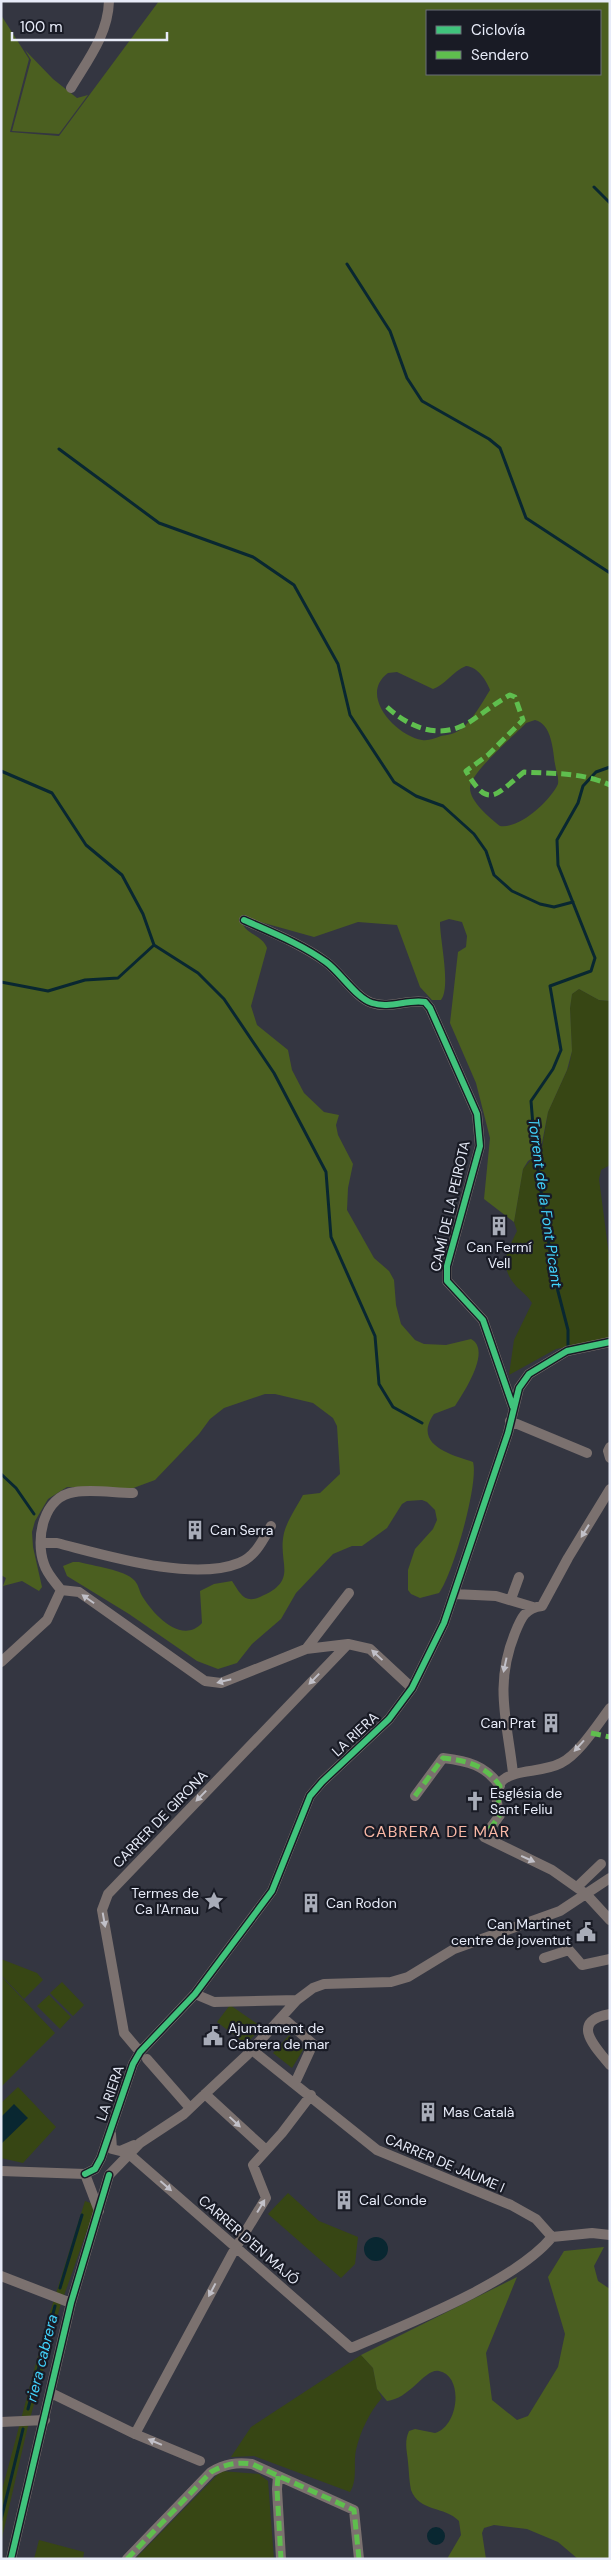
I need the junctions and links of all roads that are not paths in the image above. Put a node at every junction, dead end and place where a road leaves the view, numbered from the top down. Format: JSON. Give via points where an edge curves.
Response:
{"nodes":[{"id":1,"x":108,"y":1,"type":"edge"},
{"id":2,"x":70,"y":88,"type":"dead end"},
{"id":3,"x":244,"y":920,"type":"dead end"},
{"id":4,"x":610,"y":1342,"type":"edge"},
{"id":5,"x":513,"y":1407,"type":"junction"},
{"id":6,"x":510,"y":1421,"type":"junction"},
{"id":7,"x":610,"y":1447,"type":"edge"},
{"id":8,"x":587,"y":1453,"type":"dead end"},
{"id":9,"x":610,"y":1458,"type":"edge"},
{"id":10,"x":610,"y":1489,"type":"edge"},
{"id":11,"x":133,"y":1493,"type":"dead end"},
{"id":12,"x":271,"y":1526,"type":"dead end"},
{"id":13,"x":41,"y":1543,"type":"junction"},
{"id":14,"x":519,"y":1577,"type":"dead end"},
{"id":15,"x":61,"y":1590,"type":"junction"},
{"id":16,"x":349,"y":1593,"type":"dead end"},
{"id":17,"x":454,"y":1594,"type":"junction"},
{"id":18,"x":510,"y":1599,"type":"junction"},
{"id":19,"x":533,"y":1607,"type":"junction"},
{"id":20,"x":348,"y":1644,"type":"junction"},
{"id":21,"x":306,"y":1648,"type":"junction"},
{"id":22,"x":1,"y":1662,"type":"edge"},
{"id":23,"x":412,"y":1688,"type":"junction"},
{"id":24,"x":610,"y":1708,"type":"edge"},
{"id":25,"x":513,"y":1773,"type":"junction"},
{"id":26,"x":500,"y":1786,"type":"junction"},
{"id":27,"x":415,"y":1796,"type":"dead end"},
{"id":28,"x":601,"y":1864,"type":"dead end"},
{"id":29,"x":610,"y":1878,"type":"edge"},
{"id":30,"x":581,"y":1891,"type":"junction"},
{"id":31,"x":610,"y":1920,"type":"edge"},
{"id":32,"x":544,"y":1958,"type":"dead end"},
{"id":33,"x":610,"y":1959,"type":"edge"},
{"id":34,"x":195,"y":1994,"type":"junction"},
{"id":35,"x":297,"y":2000,"type":"junction"},
{"id":36,"x":610,"y":2014,"type":"edge"},
{"id":37,"x":282,"y":2017,"type":"junction"},
{"id":38,"x":252,"y":2050,"type":"junction"},
{"id":39,"x":143,"y":2056,"type":"junction"},
{"id":40,"x":610,"y":2065,"type":"edge"},
{"id":41,"x":295,"y":2083,"type":"junction"},
{"id":42,"x":205,"y":2094,"type":"junction"},
{"id":43,"x":311,"y":2095,"type":"junction"},
{"id":44,"x":190,"y":2108,"type":"junction"},
{"id":45,"x":112,"y":2124,"type":"junction"},
{"id":46,"x":140,"y":2143,"type":"junction"},
{"id":47,"x":265,"y":2149,"type":"junction"},
{"id":48,"x":129,"y":2154,"type":"junction"},
{"id":49,"x":102,"y":2158,"type":"junction"},
{"id":50,"x":1,"y":2171,"type":"edge"},
{"id":51,"x":85,"y":2174,"type":"junction"},
{"id":52,"x":110,"y":2175,"type":"junction"},
{"id":53,"x":89,"y":2186,"type":"junction"},
{"id":54,"x":104,"y":2191,"type":"junction"},
{"id":55,"x":99,"y":2211,"type":"junction"},
{"id":56,"x":610,"y":2235,"type":"edge"},
{"id":57,"x":552,"y":2237,"type":"junction"},
{"id":58,"x":236,"y":2248,"type":"junction"},
{"id":59,"x":1,"y":2276,"type":"edge"},
{"id":60,"x":68,"y":2302,"type":"junction"},
{"id":61,"x":51,"y":2392,"type":"junction"},
{"id":62,"x":45,"y":2420,"type":"junction"},
{"id":63,"x":1,"y":2422,"type":"edge"},
{"id":64,"x":135,"y":2434,"type":"junction"},
{"id":65,"x":200,"y":2461,"type":"dead end"},
{"id":66,"x":278,"y":2476,"type":"junction"},
{"id":67,"x":11,"y":2559,"type":"edge"},
{"id":68,"x":128,"y":2559,"type":"edge"},
{"id":69,"x":281,"y":2559,"type":"edge"},
{"id":70,"x":359,"y":2559,"type":"edge"}],
"edges":[{"from":1,"to":2,"type":"street","via":[[101,37]]},
{"from":3,"to":5,"type":"street","name":"CAMÍ DE LA PEIROTA","via":[[302,945],[329,964],[370,1003],[401,1005],[418,1000],[430,1008],[478,1114],[480,1146],[447,1266],[447,1281],[483,1320]]},
{"from":4,"to":5,"type":"street","name":"LA RIERA","via":[[567,1351],[530,1374],[519,1388]]},
{"from":5,"to":6,"type":"street","name":"LA RIERA"},
{"from":6,"to":8,"type":"street"},
{"from":6,"to":17,"type":"street","name":"LA RIERA"},
{"from":7,"to":9,"type":"street"},
{"from":10,"to":19,"type":"street","one_way":true,"via":[[542,1606]]},
{"from":11,"to":13,"type":"street","via":[[75,1492],[61,1497],[41,1524]]},
{"from":12,"to":13,"type":"street","via":[[259,1548],[240,1563],[212,1568],[165,1568],[57,1543]]},
{"from":13,"to":15,"type":"street","via":[[44,1564]]},
{"from":14,"to":18,"type":"street"},
{"from":21,"to":15,"type":"street","one_way":true,"via":[[221,1683],[205,1681],[79,1592]]},
{"from":15,"to":22,"type":"street","via":[[47,1620]]},
{"from":16,"to":21,"type":"street"},
{"from":17,"to":18,"type":"street"},
{"from":17,"to":23,"type":"street","name":"LA RIERA","via":[[444,1623]]},
{"from":18,"to":19,"type":"street"},
{"from":19,"to":25,"type":"street","one_way":true,"via":[[522,1615],[503,1670],[502,1692]]},
{"from":20,"to":21,"type":"street"},
{"from":23,"to":20,"type":"street","one_way":true,"via":[[370,1649]]},
{"from":20,"to":39,"type":"street","name":"CARRER DE GIRONA","one_way":true,"via":[[108,1894],[102,1910],[124,2033]]},
{"from":23,"to":34,"type":"street","name":"LA RIERA","via":[[389,1719],[310,1796],[272,1891]]},
{"from":24,"to":25,"type":"street","one_way":true,"via":[[585,1740],[560,1764]]},
{"from":25,"to":26,"type":"street"},
{"from":26,"to":27,"type":"street","via":[[480,1766],[443,1758]]},
{"from":26,"to":30,"type":"street","one_way":true,"via":[[500,1815],[484,1837],[552,1870]]},
{"from":28,"to":30,"type":"street"},
{"from":29,"to":30,"type":"street"},
{"from":30,"to":31,"type":"street"},
{"from":30,"to":35,"type":"street","via":[[560,1911],[454,1949],[408,1977],[391,1982],[324,1984]]},
{"from":32,"to":33,"type":"street","via":[[569,1950],[582,1965]]},
{"from":34,"to":35,"type":"street","via":[[214,2002]]},
{"from":34,"to":39,"type":"street","name":"LA RIERA"},
{"from":35,"to":37,"type":"street"},
{"from":36,"to":40,"type":"street","via":[[592,2020],[587,2028],[588,2039]]},
{"from":37,"to":38,"type":"street"},
{"from":37,"to":41,"type":"street","via":[[313,2044]]},
{"from":38,"to":41,"type":"street","name":"CARRER DE JAUME I"},
{"from":38,"to":42,"type":"street"},
{"from":39,"to":44,"type":"street","name":"CARRER DE GIRONA"},
{"from":39,"to":45,"type":"street","name":"LA RIERA","via":[[133,2064]]},
{"from":41,"to":43,"type":"street","name":"CARRER DE JAUME I"},
{"from":42,"to":44,"type":"street"},
{"from":42,"to":47,"type":"street","one_way":true},
{"from":43,"to":47,"type":"street","via":[[282,2133]]},
{"from":43,"to":57,"type":"street","name":"CARRER DE JAUME I","via":[[377,2150],[511,2205],[536,2219]]},
{"from":44,"to":46,"type":"street"},
{"from":45,"to":46,"type":"street","via":[[112,2149],[120,2151]]},
{"from":45,"to":49,"type":"street","name":"LA RIERA"},
{"from":46,"to":48,"type":"street"},
{"from":58,"to":47,"type":"street","one_way":true,"via":[[266,2198],[253,2165]]},
{"from":48,"to":52,"type":"street"},
{"from":48,"to":58,"type":"street","name":"CARRER D'EN MAJÓ","one_way":true},
{"from":49,"to":51,"type":"street","via":[[95,2169]]},
{"from":49,"to":52,"type":"street"},
{"from":50,"to":51,"type":"street"},
{"from":51,"to":53,"type":"street"},
{"from":52,"to":54,"type":"street"},
{"from":53,"to":54,"type":"street"},
{"from":53,"to":55,"type":"street"},
{"from":54,"to":55,"type":"street"},
{"from":55,"to":60,"type":"street"},
{"from":56,"to":57,"type":"street","via":[[592,2233]]},
{"from":57,"to":58,"type":"street","name":"CARRER D'EN MAJÓ","via":[[540,2252],[484,2286],[351,2348]]},
{"from":58,"to":64,"type":"street","one_way":true},
{"from":59,"to":60,"type":"street"},
{"from":60,"to":61,"type":"street"},
{"from":61,"to":62,"type":"street"},
{"from":61,"to":64,"type":"street"},
{"from":62,"to":63,"type":"street"},
{"from":62,"to":67,"type":"street"},
{"from":65,"to":64,"type":"street","one_way":true},
{"from":66,"to":68,"type":"street","via":[[246,2463],[220,2467],[211,2472]]},
{"from":66,"to":69,"type":"street"},
{"from":66,"to":70,"type":"street","via":[[354,2510]]}]}
